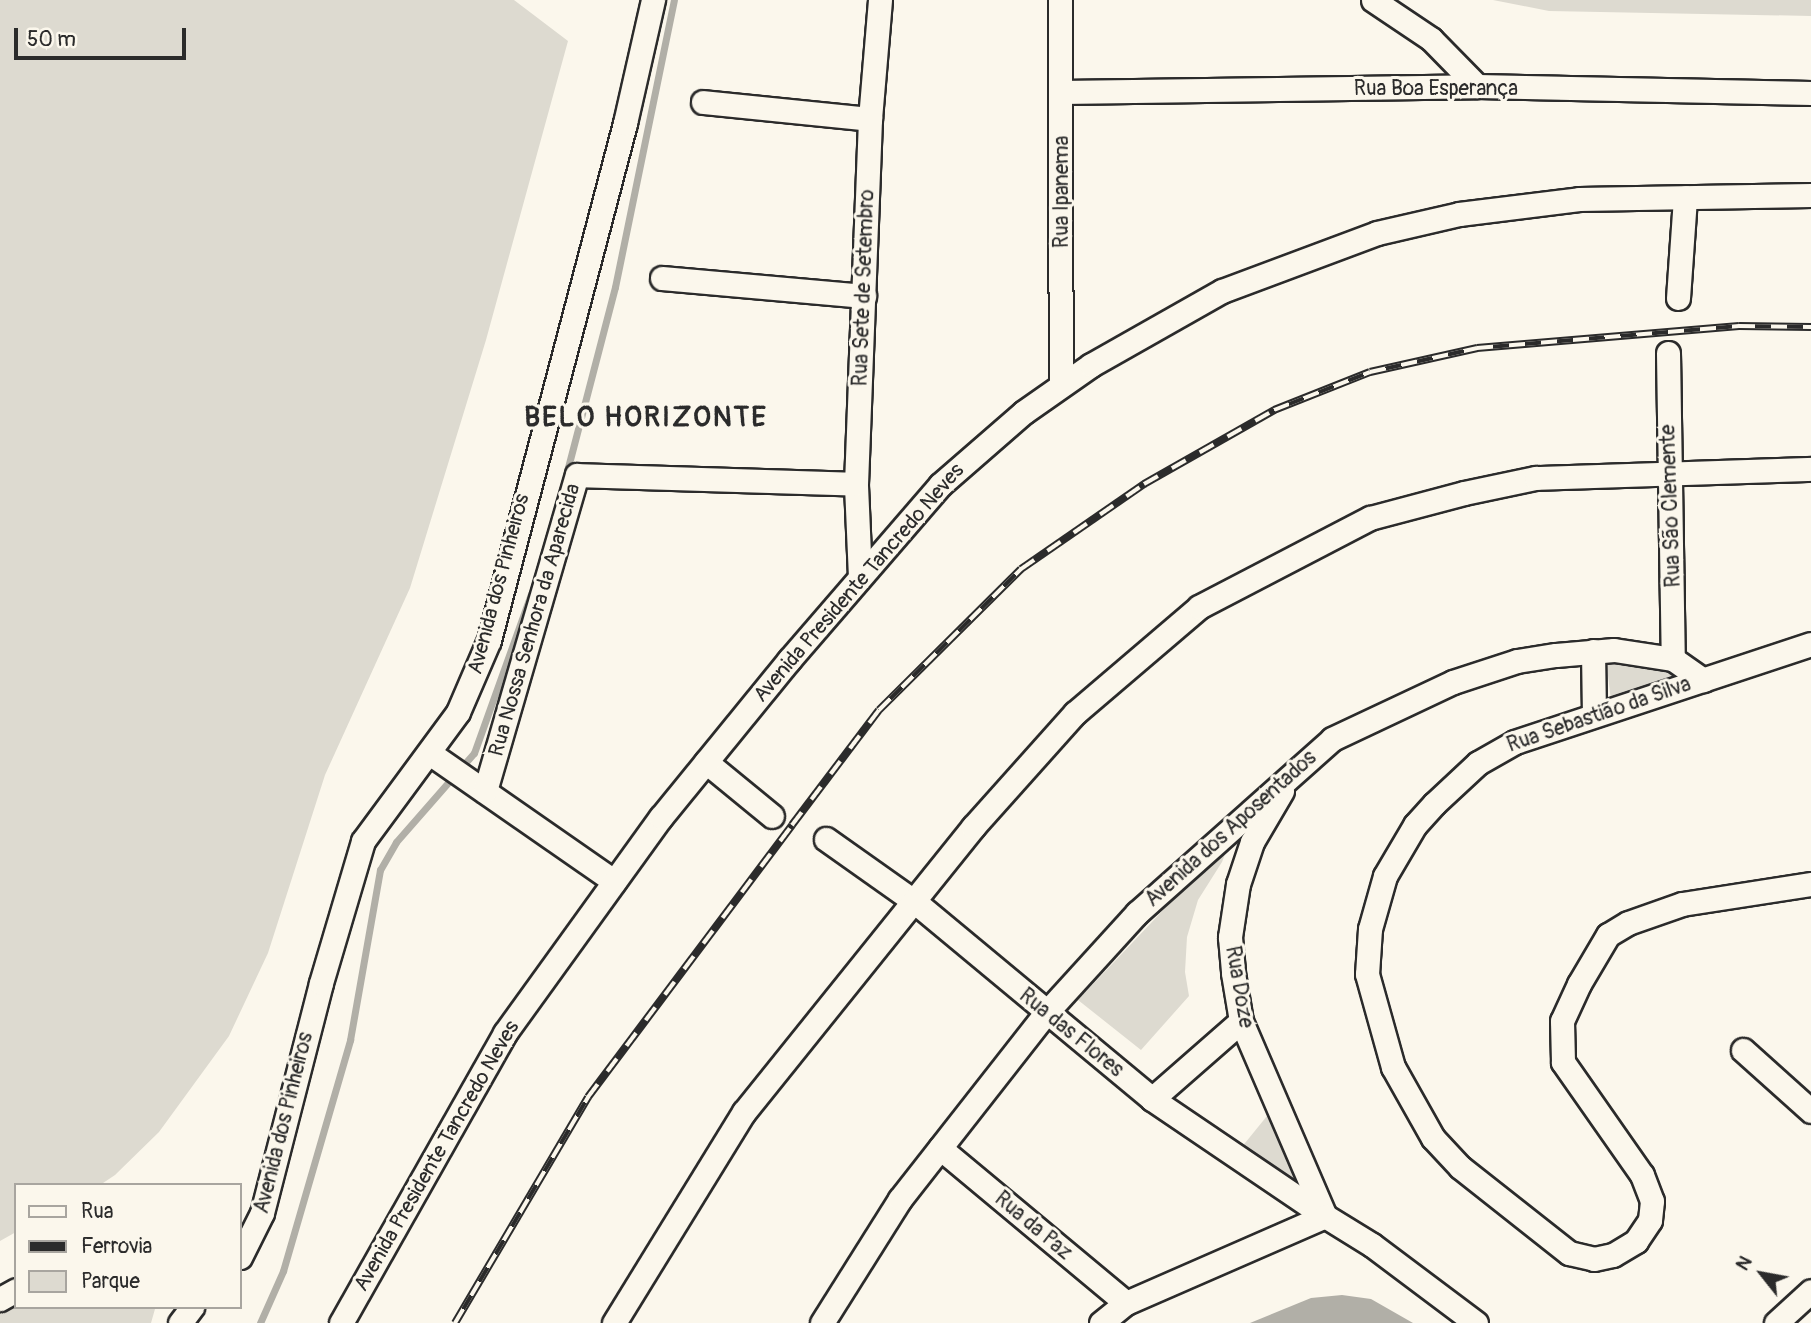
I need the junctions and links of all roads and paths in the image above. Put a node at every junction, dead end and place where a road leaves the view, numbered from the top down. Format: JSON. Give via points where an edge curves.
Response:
{"nodes":[{"id":1,"x":653,"y":0,"type":"edge"},
{"id":2,"x":880,"y":0,"type":"edge"},
{"id":3,"x":1060,"y":0,"type":"edge"},
{"id":4,"x":1373,"y":0,"type":"edge"},
{"id":5,"x":1477,"y":86,"type":"junction"},
{"id":6,"x":1061,"y":92,"type":"junction"},
{"id":7,"x":1811,"y":93,"type":"edge"},
{"id":8,"x":703,"y":102,"type":"dead end"},
{"id":9,"x":870,"y":119,"type":"junction"},
{"id":10,"x":1811,"y":195,"type":"edge"},
{"id":11,"x":1685,"y":197,"type":"junction"},
{"id":12,"x":662,"y":278,"type":"dead end"},
{"id":13,"x":864,"y":296,"type":"junction"},
{"id":14,"x":1678,"y":298,"type":"dead end"},
{"id":15,"x":1668,"y":353,"type":"dead end"},
{"id":16,"x":1061,"y":384,"type":"junction"},
{"id":17,"x":1811,"y":470,"type":"edge"},
{"id":18,"x":1669,"y":474,"type":"junction"},
{"id":19,"x":856,"y":484,"type":"junction"},
{"id":20,"x":860,"y":577,"type":"junction"},
{"id":21,"x":1811,"y":645,"type":"edge"},
{"id":22,"x":1593,"y":651,"type":"junction"},
{"id":23,"x":1673,"y":659,"type":"junction"},
{"id":24,"x":1703,"y":680,"type":"junction"},
{"id":25,"x":1594,"y":715,"type":"junction"},
{"id":26,"x":437,"y":758,"type":"junction"},
{"id":27,"x":1306,"y":761,"type":"junction"},
{"id":28,"x":706,"y":762,"type":"junction"},
{"id":29,"x":477,"y":785,"type":"junction"},
{"id":30,"x":772,"y":816,"type":"dead end"},
{"id":31,"x":826,"y":839,"type":"dead end"},
{"id":32,"x":614,"y":881,"type":"junction"},
{"id":33,"x":1810,"y":886,"type":"edge"},
{"id":34,"x":915,"y":902,"type":"junction"},
{"id":35,"x":1045,"y":1014,"type":"junction"},
{"id":36,"x":1241,"y":1021,"type":"junction"},
{"id":37,"x":1743,"y":1050,"type":"dead end"},
{"id":38,"x":1152,"y":1099,"type":"junction"},
{"id":39,"x":1811,"y":1111,"type":"edge"},
{"id":40,"x":940,"y":1148,"type":"junction"},
{"id":41,"x":1325,"y":1216,"type":"junction"},
{"id":42,"x":242,"y":1253,"type":"edge"},
{"id":43,"x":1811,"y":1291,"type":"edge"},
{"id":44,"x":1126,"y":1303,"type":"junction"},
{"id":45,"x":341,"y":1323,"type":"edge"},
{"id":46,"x":614,"y":1323,"type":"edge"},
{"id":47,"x":822,"y":1323,"type":"edge"},
{"id":48,"x":1101,"y":1323,"type":"edge"},
{"id":49,"x":1476,"y":1323,"type":"edge"},
{"id":50,"x":1776,"y":1323,"type":"edge"}],
"edges":[{"from":1,"to":26,"type":"street","name":"Avenida dos Pinheiros","via":[[489,640]]},
{"from":2,"to":9,"type":"street","name":"Rua Sete de Setembro"},
{"from":3,"to":6,"type":"street","name":"Rua Ipanema"},
{"from":4,"to":5,"type":"street","via":[[1431,39]]},
{"from":5,"to":6,"type":"street","name":"Rua Boa Esperança"},
{"from":5,"to":7,"type":"street","name":"Rua Boa Esperança"},
{"from":6,"to":16,"type":"street","name":"Rua Ipanema"},
{"from":8,"to":9,"type":"street"},
{"from":9,"to":13,"type":"street","name":"Rua Sete de Setembro"},
{"from":10,"to":11,"type":"street","name":"Avenida Presidente Tancredo Neves"},
{"from":11,"to":14,"type":"street"},
{"from":11,"to":16,"type":"street","name":"Avenida Presidente Tancredo Neves","via":[[1616,195],[1520,205],[1377,233],[1254,275]]},
{"from":12,"to":13,"type":"street"},
{"from":13,"to":19,"type":"street","name":"Rua Sete de Setembro"},
{"from":15,"to":18,"type":"street","name":"Rua São Clemente"},
{"from":16,"to":20,"type":"street","name":"Avenida Presidente Tancredo Neves","via":[[940,485]]},
{"from":17,"to":18,"type":"street"},
{"from":18,"to":23,"type":"street","name":"Rua São Clemente"},
{"from":18,"to":34,"type":"street","via":[[1536,478],[1432,501],[1370,518],[1232,588],[1166,632],[1074,713],[973,827]]},
{"from":19,"to":20,"type":"street","name":"Rua Sete de Setembro"},
{"from":19,"to":29,"type":"street","name":"Rua Nossa Senhora da Aparecida","via":[[577,475]]},
{"from":20,"to":28,"type":"street","name":"Avenida Presidente Tancredo Neves"},
{"from":21,"to":24,"type":"street"},
{"from":22,"to":23,"type":"street","name":"Avenida dos Aposentados"},
{"from":22,"to":25,"type":"street"},
{"from":22,"to":27,"type":"street","name":"Avenida dos Aposentados","via":[[1517,661],[1453,682],[1354,726]]},
{"from":23,"to":24,"type":"street","name":"Avenida dos Aposentados"},
{"from":24,"to":25,"type":"street","name":"Rua Sebastião da Silva"},
{"from":25,"to":33,"type":"street","name":"Rua Sebastião da Silva","via":[[1495,752],[1434,804],[1415,825],[1385,877],[1375,903],[1367,951],[1367,974],[1382,1037],[1397,1076],[1433,1138],[1482,1185],[1569,1253],[1594,1259],[1626,1248],[1640,1235],[1653,1210],[1642,1175],[1570,1077],[1560,1047],[1562,1021],[1608,936],[1628,923],[1682,904]]},
{"from":26,"to":29,"type":"street"},
{"from":26,"to":42,"type":"street","name":"Avenida dos Pinheiros","via":[[363,841],[262,1213]]},
{"from":27,"to":35,"type":"street","name":"Avenida dos Aposentados","via":[[1137,914]]},
{"from":27,"to":36,"type":"street","name":"Rua Doze","via":[[1261,824],[1236,893],[1230,937]]},
{"from":28,"to":30,"type":"street"},
{"from":28,"to":32,"type":"street","name":"Avenida Presidente Tancredo Neves"},
{"from":29,"to":32,"type":"street"},
{"from":31,"to":34,"type":"street","name":"Rua das Flores"},
{"from":32,"to":45,"type":"street","name":"Avenida Presidente Tancredo Neves","via":[[505,1033]]},
{"from":34,"to":35,"type":"street","name":"Rua das Flores"},
{"from":34,"to":46,"type":"street","via":[[744,1112]]},
{"from":35,"to":38,"type":"street","name":"Rua das Flores"},
{"from":35,"to":40,"type":"street","name":"Avenida dos Aposentados"},
{"from":36,"to":38,"type":"street"},
{"from":36,"to":41,"type":"street","name":"Rua Doze"},
{"from":37,"to":39,"type":"street"},
{"from":38,"to":41,"type":"street","name":"Rua das Flores"},
{"from":40,"to":44,"type":"street","name":"Rua da Paz"},
{"from":40,"to":47,"type":"street","name":"Avenida dos Aposentados","via":[[871,1241]]},
{"from":41,"to":44,"type":"street"},
{"from":41,"to":49,"type":"street","name":"Rua das Flores","via":[[1372,1245]]},
{"from":43,"to":50,"type":"street"},
{"from":44,"to":48,"type":"street"}]}
